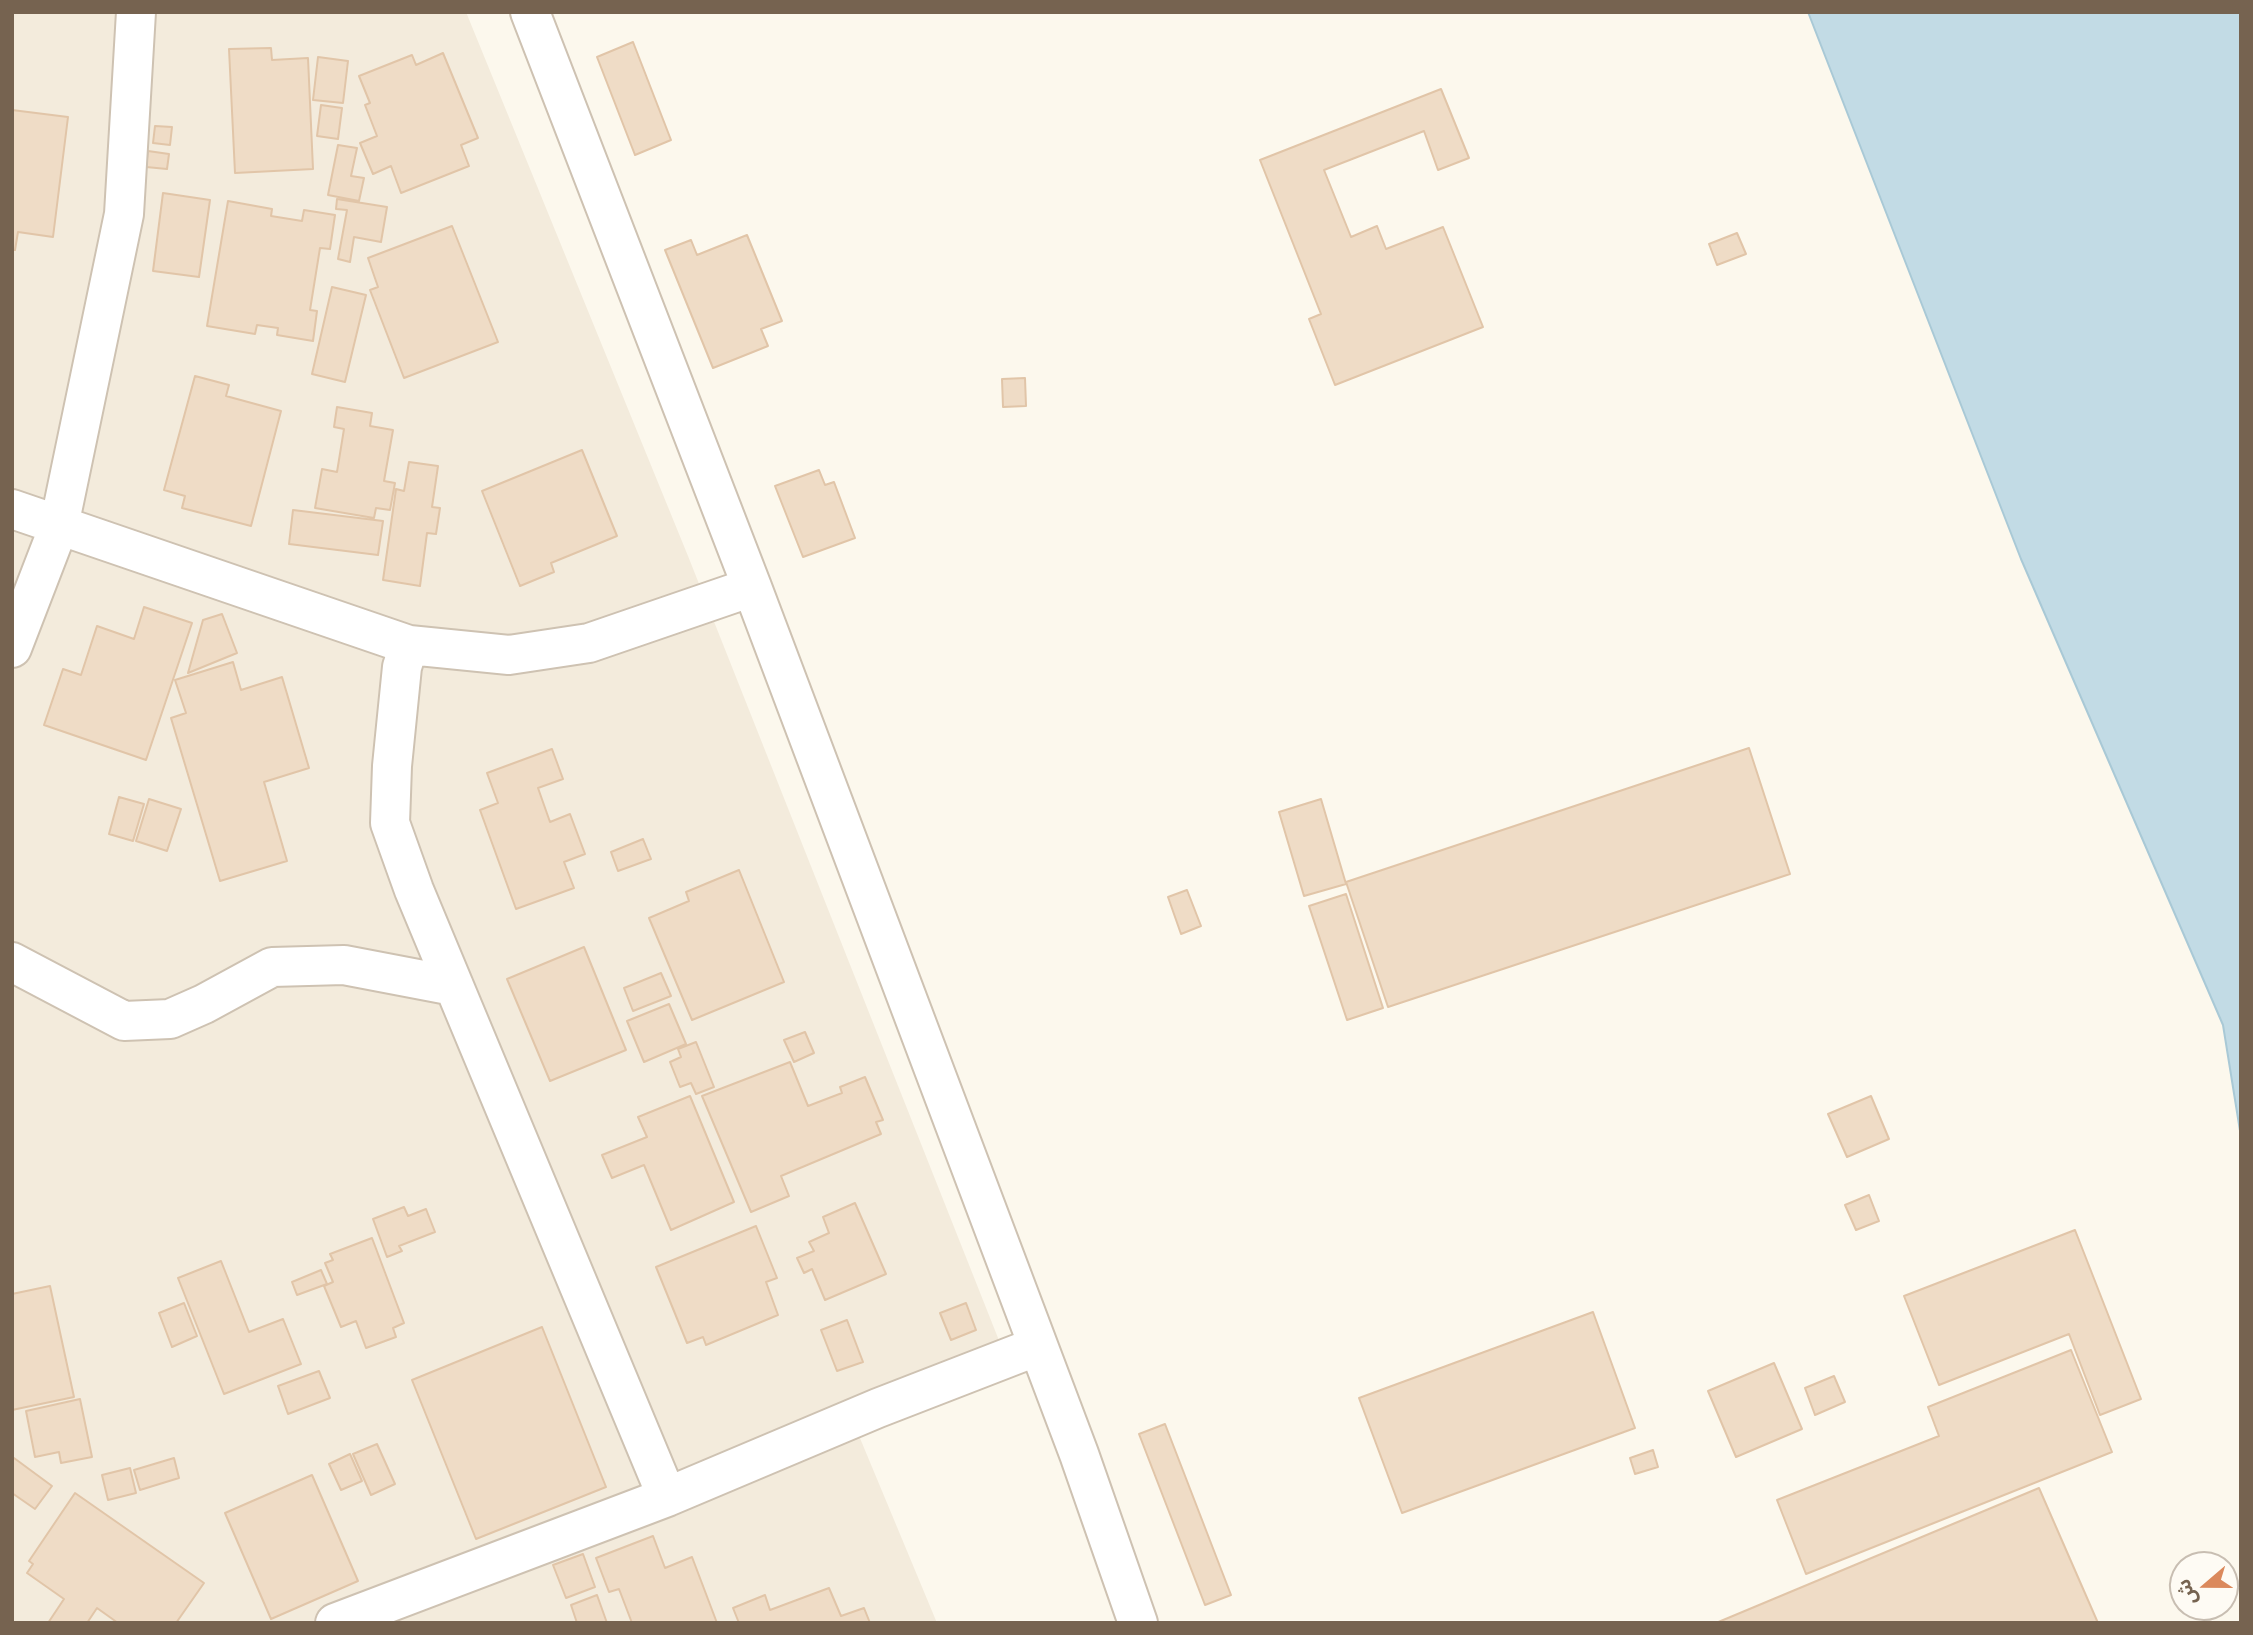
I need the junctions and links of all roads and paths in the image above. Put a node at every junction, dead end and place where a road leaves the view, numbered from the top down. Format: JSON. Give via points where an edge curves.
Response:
{"nodes":[{"id":1,"x":136,"y":12,"type":"edge"},
{"id":2,"x":530,"y":12,"type":"edge"},
{"id":3,"x":12,"y":509,"type":"edge"},
{"id":4,"x":60,"y":526,"type":"junction"},
{"id":5,"x":752,"y":587,"type":"junction"},
{"id":6,"x":409,"y":645,"type":"junction"},
{"id":7,"x":12,"y":648,"type":"edge"},
{"id":8,"x":12,"y":962,"type":"edge"},
{"id":9,"x":454,"y":986,"type":"junction"},
{"id":10,"x":1038,"y":1346,"type":"junction"},
{"id":11,"x":667,"y":1497,"type":"junction"},
{"id":12,"x":335,"y":1623,"type":"edge"},
{"id":13,"x":1138,"y":1623,"type":"edge"}],
"edges":[{"from":1,"to":4,"type":"street","via":[[124,214]]},
{"from":2,"to":5,"type":"street"},
{"from":3,"to":4,"type":"street"},
{"from":4,"to":6,"type":"street"},
{"from":4,"to":7,"type":"street"},
{"from":5,"to":6,"type":"street","via":[[589,643],[509,655]]},
{"from":5,"to":10,"type":"street"},
{"from":6,"to":9,"type":"street","via":[[402,667],[390,823]]},
{"from":8,"to":9,"type":"street","via":[[124,1021],[170,1019],[272,967],[344,965]]},
{"from":9,"to":11,"type":"street"},
{"from":10,"to":11,"type":"street"},
{"from":10,"to":13,"type":"street"},
{"from":11,"to":12,"type":"street"}]}
